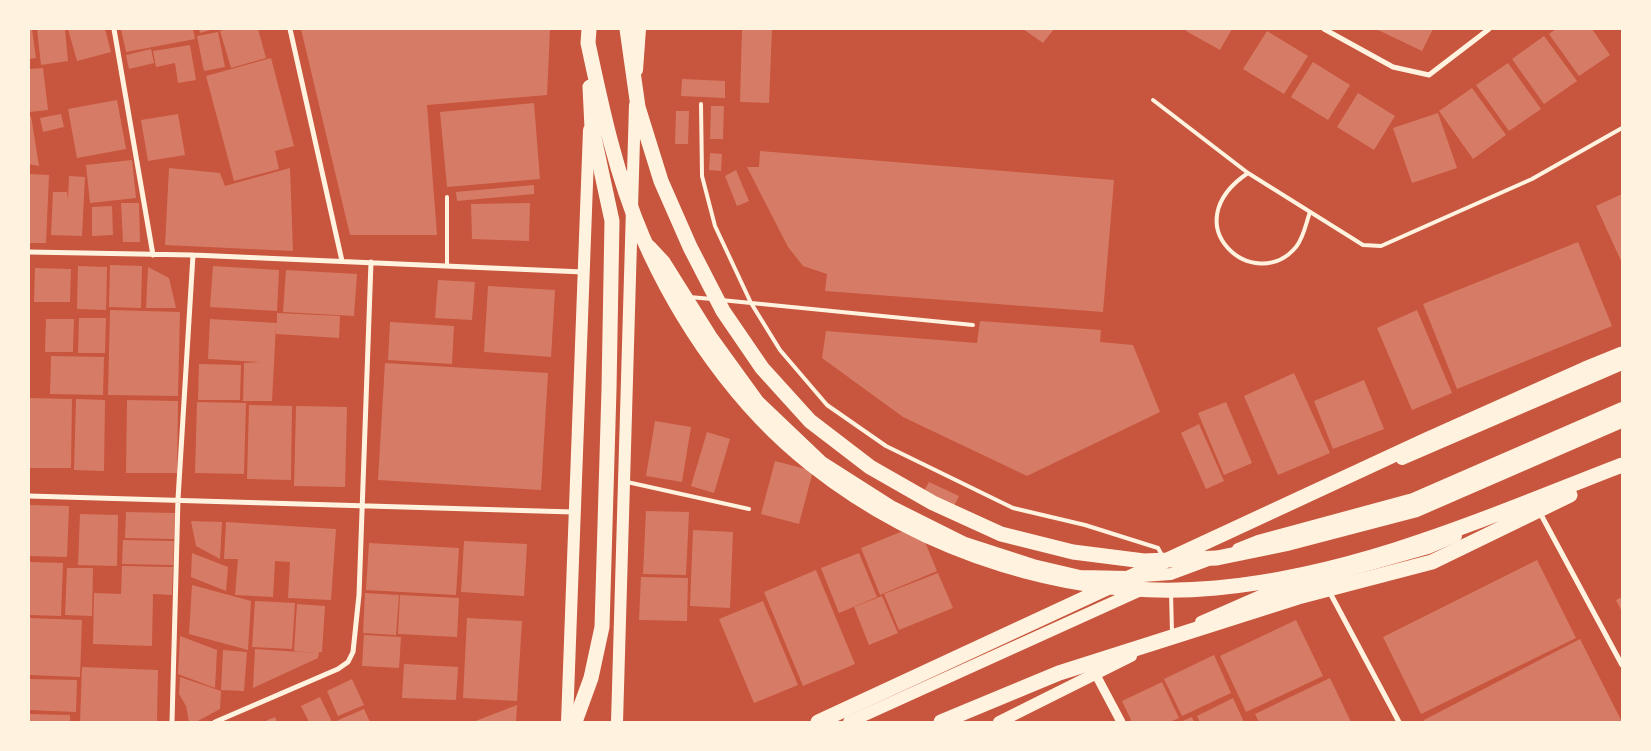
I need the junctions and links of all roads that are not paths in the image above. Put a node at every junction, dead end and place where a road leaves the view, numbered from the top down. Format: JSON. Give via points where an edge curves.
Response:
{"nodes":[{"id":1,"x":114,"y":29,"type":"edge"},
{"id":2,"x":290,"y":29,"type":"edge"},
{"id":3,"x":628,"y":29,"type":"edge"},
{"id":4,"x":640,"y":29,"type":"edge"},
{"id":5,"x":1324,"y":29,"type":"edge"},
{"id":6,"x":1489,"y":29,"type":"edge"},
{"id":7,"x":589,"y":33,"type":"edge"},
{"id":8,"x":1153,"y":100,"type":"dead end"},
{"id":9,"x":701,"y":104,"type":"dead end"},
{"id":10,"x":1622,"y":128,"type":"edge"},
{"id":11,"x":1248,"y":174,"type":"junction"},
{"id":12,"x":447,"y":197,"type":"dead end"},
{"id":13,"x":1310,"y":212,"type":"junction"},
{"id":14,"x":631,"y":227,"type":"junction"},
{"id":15,"x":29,"y":252,"type":"edge"},
{"id":16,"x":153,"y":255,"type":"junction"},
{"id":17,"x":193,"y":255,"type":"junction"},
{"id":18,"x":342,"y":261,"type":"junction"},
{"id":19,"x":371,"y":262,"type":"junction"},
{"id":20,"x":447,"y":266,"type":"junction"},
{"id":21,"x":584,"y":272,"type":"junction"},
{"id":22,"x":687,"y":296,"type":"junction"},
{"id":23,"x":750,"y":303,"type":"junction"},
{"id":24,"x":973,"y":325,"type":"dead end"},
{"id":25,"x":1622,"y":354,"type":"edge"},
{"id":26,"x":1622,"y":364,"type":"edge"},
{"id":27,"x":1622,"y":408,"type":"edge"},
{"id":28,"x":1622,"y":420,"type":"edge"},
{"id":29,"x":1622,"y":463,"type":"edge"},
{"id":30,"x":1622,"y":469,"type":"edge"},
{"id":31,"x":624,"y":482,"type":"junction"},
{"id":32,"x":29,"y":496,"type":"edge"},
{"id":33,"x":178,"y":499,"type":"junction"},
{"id":34,"x":1533,"y":500,"type":"junction"},
{"id":35,"x":362,"y":505,"type":"junction"},
{"id":36,"x":749,"y":509,"type":"dead end"},
{"id":37,"x":574,"y":512,"type":"junction"},
{"id":38,"x":1171,"y":574,"type":"junction"},
{"id":39,"x":1322,"y":578,"type":"junction"},
{"id":40,"x":1172,"y":636,"type":"junction"},
{"id":41,"x":1622,"y":665,"type":"edge"},
{"id":42,"x":1095,"y":673,"type":"junction"},
{"id":43,"x":172,"y":722,"type":"edge"},
{"id":44,"x":216,"y":722,"type":"edge"},
{"id":45,"x":567,"y":722,"type":"edge"},
{"id":46,"x":575,"y":722,"type":"edge"},
{"id":47,"x":617,"y":722,"type":"edge"},
{"id":48,"x":818,"y":722,"type":"edge"},
{"id":49,"x":849,"y":722,"type":"edge"},
{"id":50,"x":941,"y":722,"type":"edge"},
{"id":51,"x":999,"y":722,"type":"edge"},
{"id":52,"x":1122,"y":722,"type":"edge"},
{"id":53,"x":1399,"y":722,"type":"edge"}],
"edges":[{"from":1,"to":16,"type":"street"},
{"from":2,"to":18,"type":"street"},
{"from":3,"to":28,"type":"highway","via":[[638,107],[661,181],[723,311],[762,368],[810,421],[870,467],[933,503],[1002,534],[1073,552],[1144,561],[1217,558],[1415,510]]},
{"from":4,"to":14,"type":"main road"},
{"from":5,"to":6,"type":"street","via":[[1393,67],[1429,75]]},
{"from":7,"to":21,"type":"main road"},
{"from":7,"to":29,"type":"highway","via":[[610,143],[644,240],[682,311],[733,386],[774,431],[847,490],[915,529],[987,560],[1064,582],[1141,590],[1216,588],[1292,577],[1426,542]]},
{"from":7,"to":46,"type":"highway","via":[[592,128],[612,221],[609,389],[602,627],[591,678]]},
{"from":8,"to":11,"type":"lane"},
{"from":9,"to":23,"type":"lane","via":[[702,176],[715,226]]},
{"from":10,"to":13,"type":"lane","via":[[1532,179],[1381,246],[1363,245]]},
{"from":11,"to":13,"type":"lane"},
{"from":11,"to":13,"type":"lane","via":[[1225,191],[1218,205],[1216,220],[1219,235],[1239,258],[1254,263],[1270,263],[1284,257],[1296,247]]},
{"from":12,"to":20,"type":"lane"},
{"from":14,"to":22,"type":"main road","via":[[664,261]]},
{"from":14,"to":31,"type":"main road"},
{"from":15,"to":16,"type":"street"},
{"from":16,"to":17,"type":"street"},
{"from":17,"to":18,"type":"street"},
{"from":17,"to":33,"type":"street"},
{"from":18,"to":19,"type":"street"},
{"from":19,"to":20,"type":"street"},
{"from":19,"to":35,"type":"street"},
{"from":20,"to":21,"type":"street"},
{"from":21,"to":37,"type":"main road"},
{"from":22,"to":23,"type":"lane"},
{"from":22,"to":38,"type":"main road","via":[[711,336],[758,401],[822,462],[891,506],[965,543],[1061,572],[1128,577]]},
{"from":23,"to":24,"type":"lane"},
{"from":23,"to":38,"type":"lane","via":[[780,350],[827,405],[886,446],[1013,508],[1085,525],[1158,548]]},
{"from":25,"to":48,"type":"highway","via":[[1426,440]]},
{"from":26,"to":38,"type":"main road","via":[[1393,463],[1271,506]]},
{"from":27,"to":38,"type":"main road","via":[[1413,499],[1258,541]]},
{"from":29,"to":34,"type":"main road"},
{"from":30,"to":50,"type":"highway","via":[[1432,562],[1298,597],[1059,674]]},
{"from":31,"to":36,"type":"lane"},
{"from":31,"to":47,"type":"main road"},
{"from":32,"to":33,"type":"street"},
{"from":33,"to":35,"type":"street"},
{"from":33,"to":43,"type":"street"},
{"from":34,"to":39,"type":"main road","via":[[1428,548]]},
{"from":34,"to":41,"type":"street"},
{"from":35,"to":37,"type":"street"},
{"from":35,"to":44,"type":"street","via":[[359,595],[353,652],[348,662]]},
{"from":37,"to":45,"type":"main road"},
{"from":38,"to":40,"type":"lane"},
{"from":38,"to":49,"type":"main road","via":[[1124,599]]},
{"from":39,"to":40,"type":"main road","via":[[1265,594]]},
{"from":39,"to":53,"type":"street"},
{"from":40,"to":42,"type":"main road"},
{"from":42,"to":51,"type":"main road"},
{"from":42,"to":52,"type":"street"}]}
